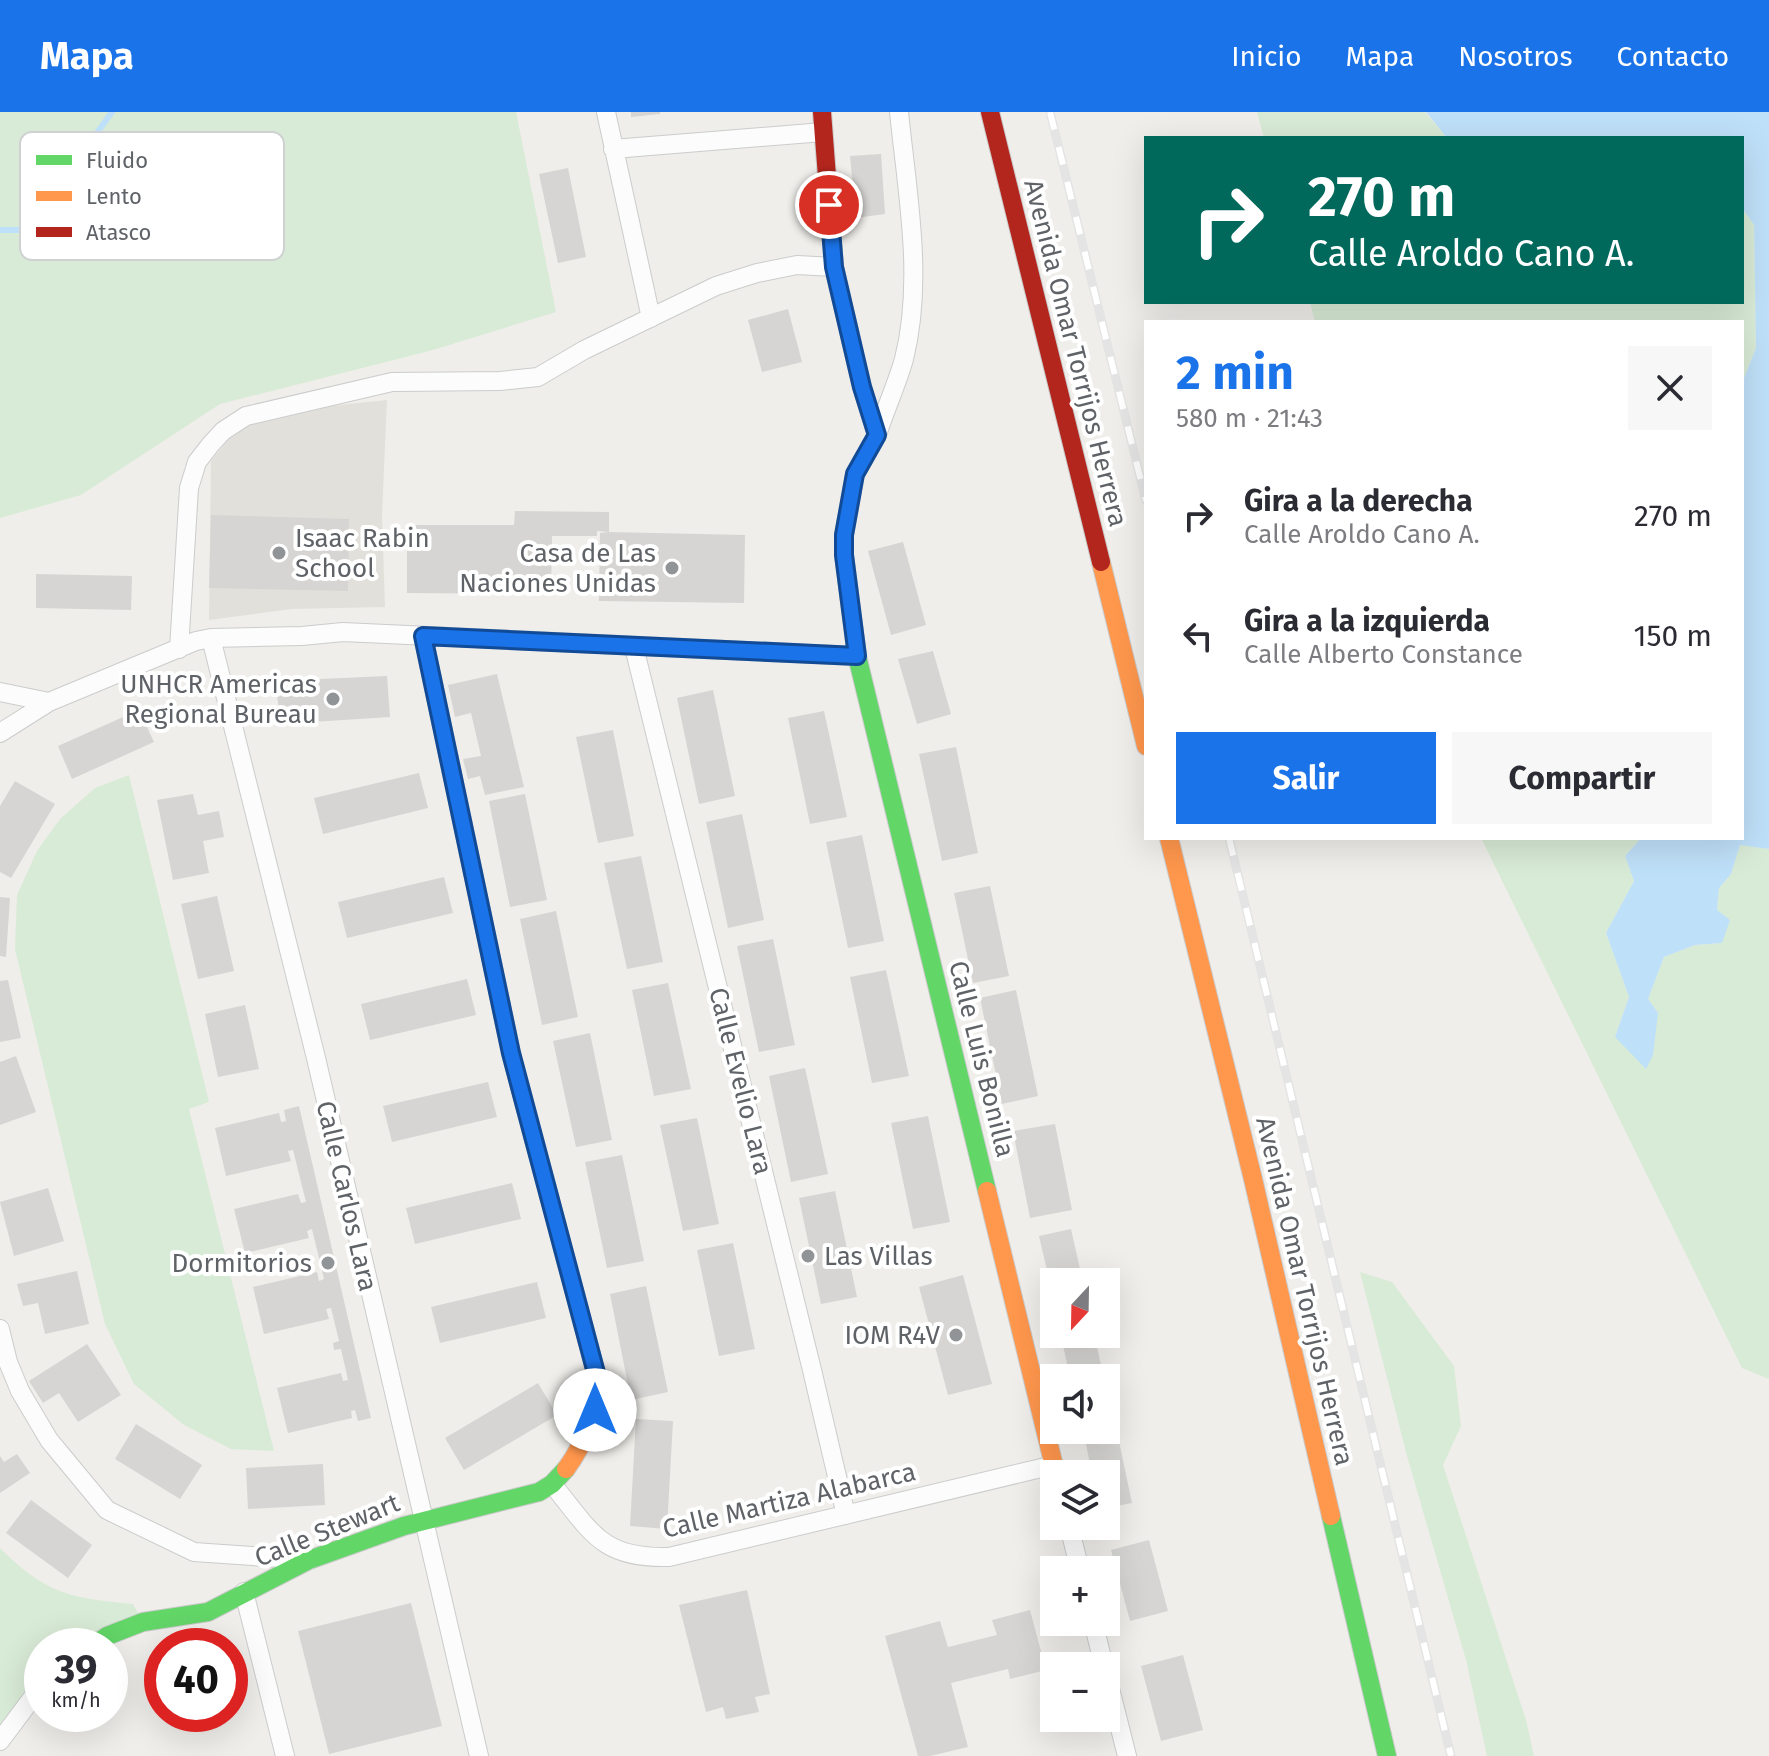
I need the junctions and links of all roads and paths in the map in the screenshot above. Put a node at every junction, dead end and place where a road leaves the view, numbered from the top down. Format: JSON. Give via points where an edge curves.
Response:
{"nodes":[{"id":1,"x":606,"y":112,"type":"edge"},
{"id":2,"x":822,"y":112,"type":"edge"},
{"id":3,"x":899,"y":112,"type":"edge"},
{"id":4,"x":990,"y":112,"type":"edge"},
{"id":5,"x":823,"y":132,"type":"junction"},
{"id":6,"x":613,"y":149,"type":"junction"},
{"id":7,"x":834,"y":267,"type":"junction"},
{"id":8,"x":651,"y":318,"type":"junction"},
{"id":9,"x":877,"y":435,"type":"junction"},
{"id":10,"x":423,"y":636,"type":"junction"},
{"id":11,"x":211,"y":638,"type":"junction"},
{"id":12,"x":634,"y":647,"type":"junction"},
{"id":13,"x":179,"y":649,"type":"junction"},
{"id":14,"x":857,"y":656,"type":"junction"},
{"id":15,"x":0,"y":692,"type":"edge"},
{"id":16,"x":49,"y":702,"type":"junction"},
{"id":17,"x":0,"y":733,"type":"edge"},
{"id":18,"x":1144,"y":738,"type":"edge"},
{"id":19,"x":1169,"y":840,"type":"edge"},
{"id":20,"x":0,"y":1329,"type":"edge"},
{"id":21,"x":1053,"y":1460,"type":"edge"},
{"id":22,"x":1040,"y":1472,"type":"edge"},
{"id":23,"x":553,"y":1485,"type":"junction"},
{"id":24,"x":846,"y":1515,"type":"junction"},
{"id":25,"x":423,"y":1520,"type":"junction"},
{"id":26,"x":309,"y":1560,"type":"junction"},
{"id":27,"x":244,"y":1592,"type":"junction"},
{"id":28,"x":128,"y":1628,"type":"edge"},
{"id":29,"x":24,"y":1709,"type":"edge"},
{"id":30,"x":1120,"y":1728,"type":"edge"},
{"id":31,"x":0,"y":1741,"type":"edge"},
{"id":32,"x":285,"y":1756,"type":"edge"},
{"id":33,"x":479,"y":1756,"type":"edge"},
{"id":34,"x":1127,"y":1756,"type":"edge"},
{"id":35,"x":1387,"y":1756,"type":"edge"}],
"edges":[{"from":1,"to":6,"type":"street"},
{"from":2,"to":5,"type":"street"},
{"from":3,"to":9,"type":"street","via":[[914,275],[903,359]]},
{"from":4,"to":18,"type":"street","name":"Avenida Omar Torrijos Herrera"},
{"from":5,"to":6,"type":"street"},
{"from":5,"to":7,"type":"street"},
{"from":6,"to":8,"type":"street"},
{"from":7,"to":8,"type":"street","via":[[797,265],[757,273],[716,286]]},
{"from":7,"to":9,"type":"street"},
{"from":8,"to":13,"type":"street","via":[[538,377],[392,382],[246,416],[223,431],[197,462],[189,488]]},
{"from":9,"to":14,"type":"street","name":"Calle Luis Bonilla","via":[[855,474],[844,535]]},
{"from":10,"to":11,"type":"street","via":[[343,632]]},
{"from":10,"to":12,"type":"street"},
{"from":10,"to":23,"type":"street","via":[[511,1053],[596,1373],[598,1396],[590,1424]]},
{"from":11,"to":13,"type":"street"},
{"from":11,"to":25,"type":"street","name":"Calle Carlos Lara"},
{"from":12,"to":14,"type":"street"},
{"from":12,"to":24,"type":"street","name":"Calle Evelio Lara"},
{"from":13,"to":16,"type":"street"},
{"from":14,"to":21,"type":"street","name":"Calle Luis Bonilla"},
{"from":15,"to":16,"type":"street"},
{"from":16,"to":17,"type":"street"},
{"from":19,"to":35,"type":"street","name":"Avenida Omar Torrijos Herrera"},
{"from":20,"to":26,"type":"street","via":[[20,1391],[49,1440],[107,1510],[194,1552]]},
{"from":22,"to":24,"type":"street","name":"Calle Martiza Alabarca"},
{"from":23,"to":24,"type":"street","name":"Calle Martiza Alabarca","via":[[597,1538],[623,1554],[643,1558],[669,1557]]},
{"from":23,"to":25,"type":"street"},
{"from":25,"to":26,"type":"street","name":"Calle Stewart"},
{"from":25,"to":33,"type":"street","name":"Calle Carlos Lara"},
{"from":26,"to":27,"type":"street","name":"Calle Stewart"},
{"from":27,"to":28,"type":"street","name":"Calle Stewart","via":[[208,1612]]},
{"from":27,"to":32,"type":"street"},
{"from":29,"to":31,"type":"street"},
{"from":30,"to":34,"type":"street"}]}
